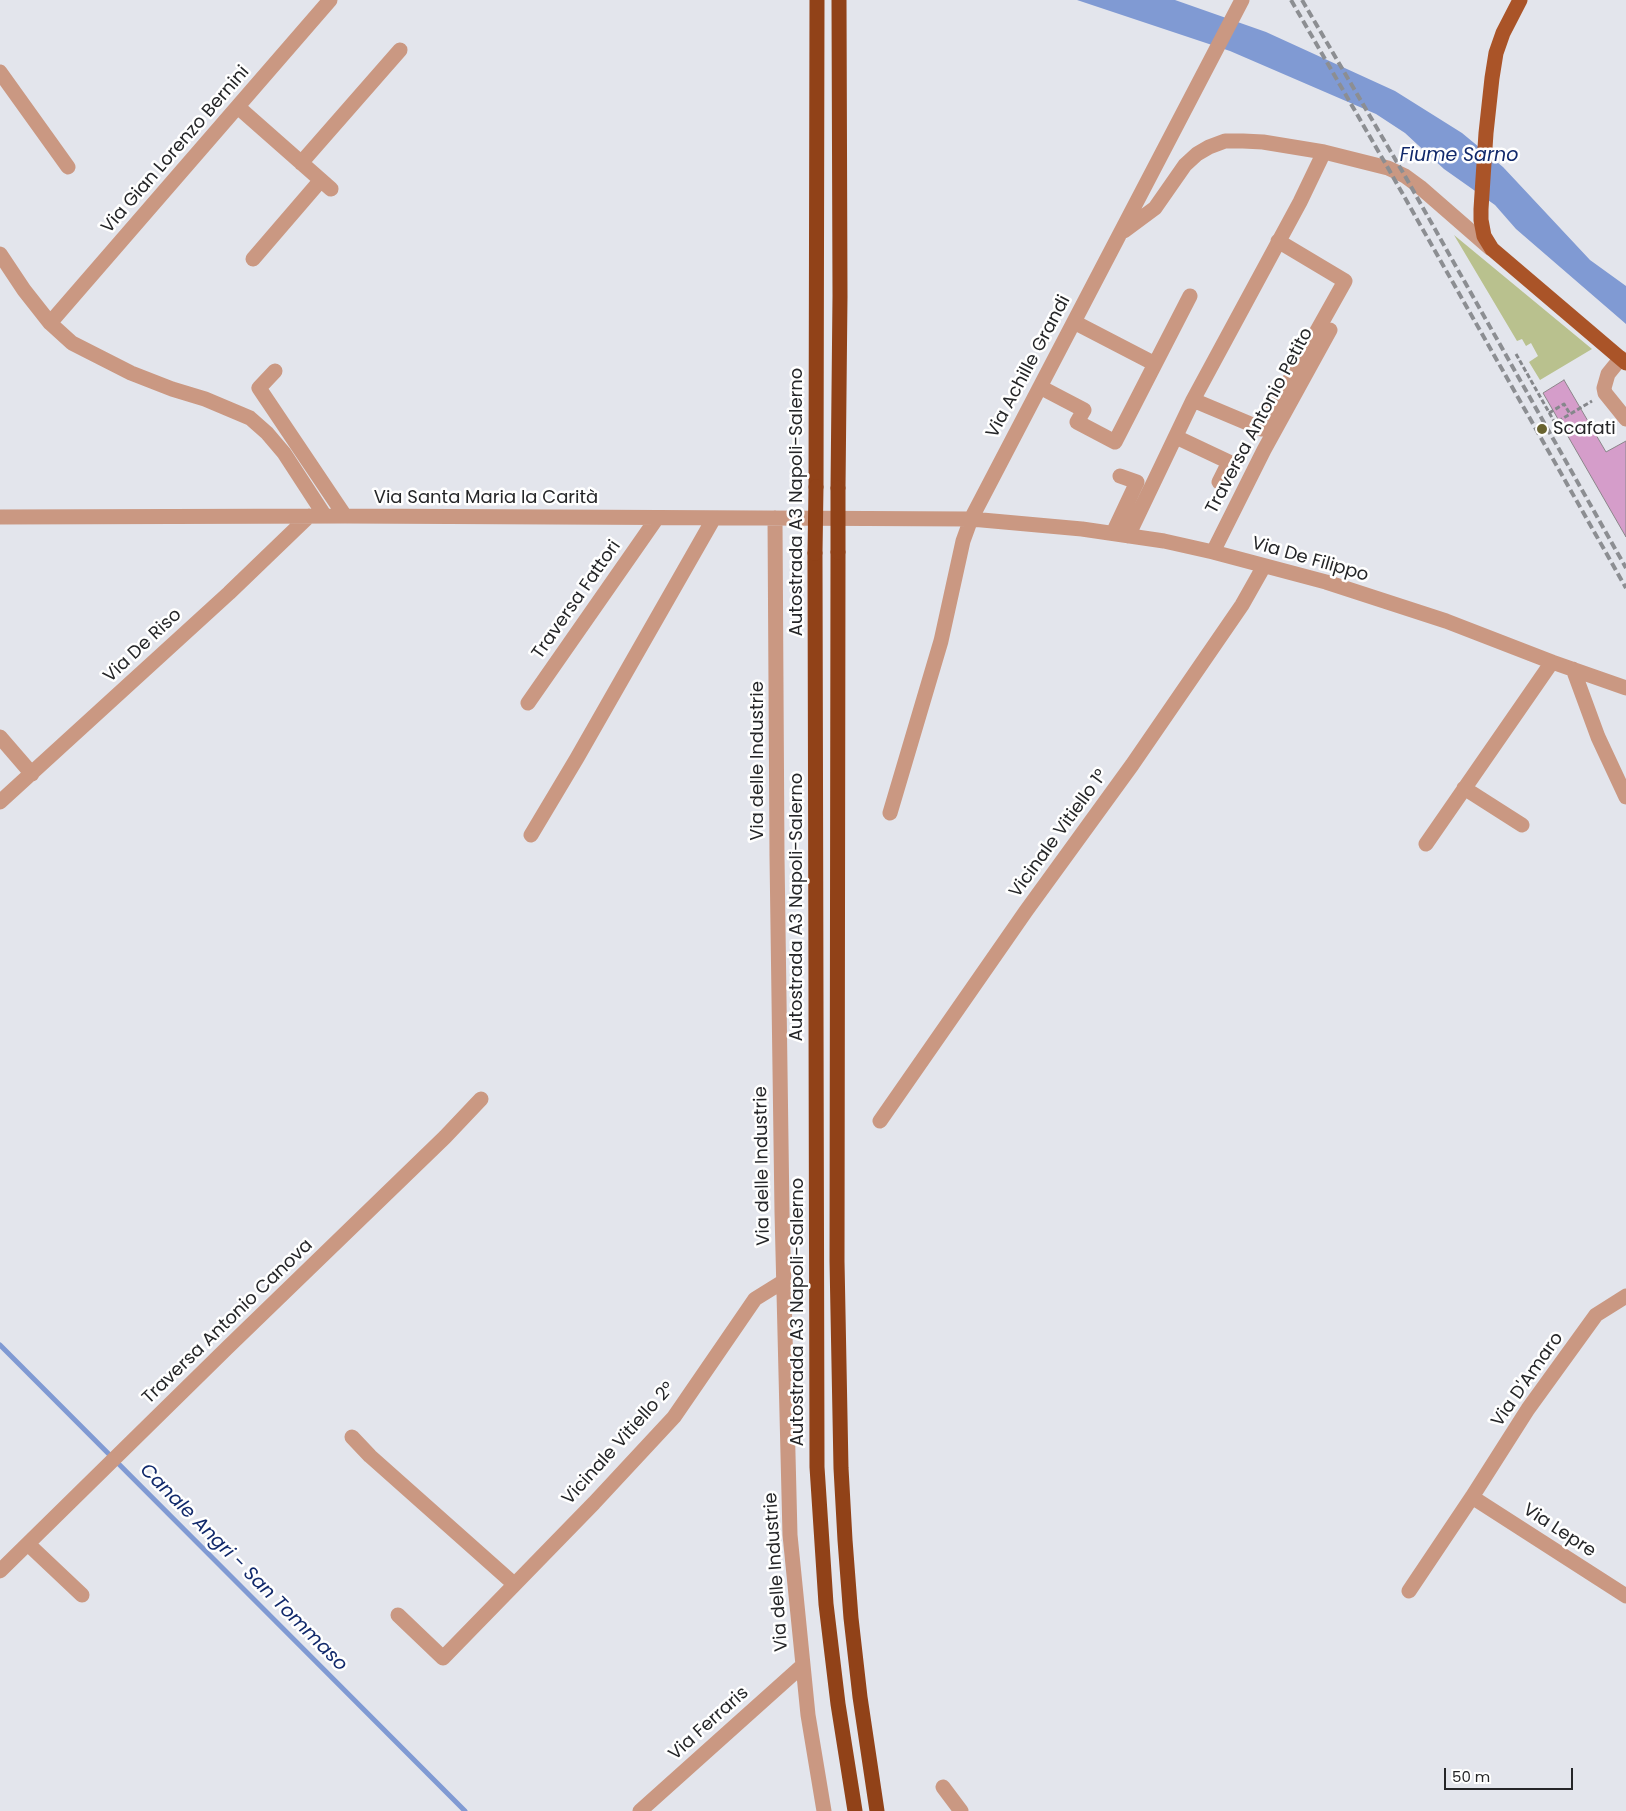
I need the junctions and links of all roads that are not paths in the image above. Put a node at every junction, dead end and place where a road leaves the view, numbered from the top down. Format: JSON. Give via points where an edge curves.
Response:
{"nodes":[{"id":1,"x":330,"y":0,"type":"edge"},
{"id":2,"x":817,"y":0,"type":"edge"},
{"id":3,"x":839,"y":0,"type":"edge"},
{"id":4,"x":1242,"y":0,"type":"edge"},
{"id":5,"x":1520,"y":0,"type":"edge"},
{"id":6,"x":400,"y":50,"type":"dead end"},
{"id":7,"x":0,"y":72,"type":"edge"},
{"id":8,"x":238,"y":107,"type":"junction"},
{"id":9,"x":1324,"y":152,"type":"junction"},
{"id":10,"x":301,"y":163,"type":"junction"},
{"id":11,"x":68,"y":167,"type":"dead end"},
{"id":12,"x":1481,"y":208,"type":"junction"},
{"id":13,"x":1454,"y":215,"type":"junction"},
{"id":14,"x":1120,"y":233,"type":"junction"},
{"id":15,"x":1278,"y":241,"type":"junction"},
{"id":16,"x":1492,"y":249,"type":"junction"},
{"id":17,"x":0,"y":254,"type":"edge"},
{"id":18,"x":253,"y":258,"type":"dead end"},
{"id":19,"x":1190,"y":296,"type":"dead end"},
{"id":20,"x":1341,"y":309,"type":"dead end"},
{"id":21,"x":1074,"y":322,"type":"junction"},
{"id":22,"x":50,"y":324,"type":"junction"},
{"id":23,"x":1623,"y":360,"type":"edge"},
{"id":24,"x":1155,"y":364,"type":"junction"},
{"id":25,"x":275,"y":371,"type":"dead end"},
{"id":26,"x":1040,"y":387,"type":"junction"},
{"id":27,"x":1193,"y":400,"type":"junction"},
{"id":28,"x":1626,"y":419,"type":"edge"},
{"id":29,"x":1176,"y":437,"type":"junction"},
{"id":30,"x":1120,"y":476,"type":"dead end"},
{"id":31,"x":1219,"y":482,"type":"dead end"},
{"id":32,"x":309,"y":516,"type":"junction"},
{"id":33,"x":325,"y":516,"type":"junction"},
{"id":34,"x":345,"y":516,"type":"junction"},
{"id":35,"x":0,"y":517,"type":"edge"},
{"id":36,"x":657,"y":518,"type":"junction"},
{"id":37,"x":714,"y":518,"type":"junction"},
{"id":38,"x":775,"y":518,"type":"junction"},
{"id":39,"x":971,"y":519,"type":"junction"},
{"id":40,"x":1121,"y":534,"type":"junction"},
{"id":41,"x":1213,"y":552,"type":"junction"},
{"id":42,"x":1264,"y":566,"type":"junction"},
{"id":43,"x":1552,"y":662,"type":"junction"},
{"id":44,"x":1573,"y":669,"type":"junction"},
{"id":45,"x":1626,"y":688,"type":"edge"},
{"id":46,"x":528,"y":703,"type":"dead end"},
{"id":47,"x":0,"y":737,"type":"edge"},
{"id":48,"x":32,"y":774,"type":"junction"},
{"id":49,"x":1464,"y":788,"type":"junction"},
{"id":50,"x":1626,"y":798,"type":"edge"},
{"id":51,"x":0,"y":802,"type":"edge"},
{"id":52,"x":890,"y":813,"type":"dead end"},
{"id":53,"x":1522,"y":825,"type":"dead end"},
{"id":54,"x":531,"y":835,"type":"dead end"},
{"id":55,"x":1426,"y":844,"type":"dead end"},
{"id":56,"x":481,"y":1099,"type":"dead end"},
{"id":57,"x":880,"y":1121,"type":"dead end"},
{"id":58,"x":784,"y":1281,"type":"junction"},
{"id":59,"x":1626,"y":1296,"type":"edge"},
{"id":60,"x":352,"y":1437,"type":"dead end"},
{"id":61,"x":1472,"y":1497,"type":"junction"},
{"id":62,"x":28,"y":1544,"type":"junction"},
{"id":63,"x":0,"y":1572,"type":"edge"},
{"id":64,"x":514,"y":1584,"type":"junction"},
{"id":65,"x":1409,"y":1591,"type":"dead end"},
{"id":66,"x":82,"y":1595,"type":"dead end"},
{"id":67,"x":1626,"y":1596,"type":"edge"},
{"id":68,"x":398,"y":1615,"type":"dead end"},
{"id":69,"x":803,"y":1665,"type":"junction"},
{"id":70,"x":943,"y":1787,"type":"dead end"},
{"id":71,"x":640,"y":1811,"type":"edge"},
{"id":72,"x":824,"y":1811,"type":"edge"},
{"id":73,"x":854,"y":1811,"type":"edge"},
{"id":74,"x":877,"y":1811,"type":"edge"},
{"id":75,"x":961,"y":1811,"type":"edge"}],
"edges":[{"from":1,"to":8,"type":"street","name":"Via Gian Lorenzo Bernini"},
{"from":2,"to":73,"type":"highway","name":"Autostrada A3 Napoli-Salerno","bridge":true,"via":[[817,1467],[826,1604]]},
{"from":3,"to":74,"type":"highway","bridge":true,"via":[[837,1261],[841,1468],[851,1618]]},
{"from":4,"to":14,"type":"street","name":"Via Achille Grandi"},
{"from":5,"to":12,"type":"main road","via":[[1496,54]]},
{"from":6,"to":10,"type":"street"},
{"from":7,"to":11,"type":"street"},
{"from":8,"to":10,"type":"street"},
{"from":8,"to":22,"type":"street","name":"Via Gian Lorenzo Bernini"},
{"from":9,"to":13,"type":"street","name":"Via Achille Grandi","via":[[1388,168],[1405,176]]},
{"from":9,"to":14,"type":"street","name":"Via Achille Grandi","via":[[1243,141],[1224,141],[1208,147],[1185,165],[1155,208]]},
{"from":9,"to":15,"type":"street"},
{"from":10,"to":18,"type":"street","via":[[326,184]]},
{"from":12,"to":13,"type":"street","via":[[1472,216]]},
{"from":12,"to":16,"type":"main road","via":[[1482,229]]},
{"from":13,"to":16,"type":"street","name":"Via Achille Grandi"},
{"from":14,"to":21,"type":"street","name":"Via Achille Grandi"},
{"from":15,"to":27,"type":"street"},
{"from":15,"to":27,"type":"street","via":[[1345,282],[1262,430]]},
{"from":16,"to":23,"type":"main road"},
{"from":17,"to":22,"type":"street"},
{"from":19,"to":24,"type":"street"},
{"from":20,"to":41,"type":"street","name":"Traversa Antonio Petito"},
{"from":21,"to":24,"type":"street"},
{"from":21,"to":26,"type":"street","name":"Via Achille Grandi"},
{"from":22,"to":33,"type":"street","via":[[72,343],[131,373],[250,418],[284,453]]},
{"from":23,"to":28,"type":"street","via":[[1608,374],[1604,388],[1605,394]]},
{"from":24,"to":26,"type":"street","via":[[1115,442],[1077,422],[1084,410]]},
{"from":25,"to":34,"type":"street","via":[[259,388]]},
{"from":26,"to":39,"type":"street","name":"Via Achille Grandi"},
{"from":27,"to":29,"type":"street"},
{"from":29,"to":31,"type":"street","via":[[1229,462]]},
{"from":29,"to":40,"type":"street"},
{"from":30,"to":40,"type":"street","via":[[1137,482]]},
{"from":32,"to":33,"type":"street","name":"Via Santa Maria la Carità"},
{"from":32,"to":35,"type":"street","name":"Via Santa Maria la Carità"},
{"from":32,"to":48,"type":"street","name":"Via De Riso"},
{"from":33,"to":34,"type":"street","name":"Via Santa Maria la Carità"},
{"from":34,"to":36,"type":"street","name":"Via Santa Maria la Carità"},
{"from":36,"to":37,"type":"street","name":"Via Santa Maria la Carità"},
{"from":36,"to":46,"type":"street","name":"Traversa Fattori"},
{"from":37,"to":38,"type":"street","name":"Via Santa Maria la Carità"},
{"from":37,"to":54,"type":"street"},
{"from":38,"to":39,"type":"street","name":"Via Santa Maria la Carità"},
{"from":38,"to":58,"type":"street","name":"Via delle Industrie"},
{"from":39,"to":40,"type":"street","name":"Via De Filippo"},
{"from":39,"to":52,"type":"street","name":"Via Achille Grandi","via":[[942,641]]},
{"from":40,"to":41,"type":"street","name":"Via De Filippo"},
{"from":41,"to":42,"type":"street","name":"Via De Filippo"},
{"from":42,"to":43,"type":"street","name":"Via De Filippo","via":[[1326,582],[1446,621]]},
{"from":42,"to":57,"type":"street","name":"Vicinale Vitiello 1°","via":[[1242,605],[1137,757]]},
{"from":43,"to":44,"type":"street","name":"Via De Filippo"},
{"from":43,"to":49,"type":"street"},
{"from":44,"to":45,"type":"street","name":"Via De Filippo"},
{"from":44,"to":50,"type":"street","via":[[1598,737]]},
{"from":47,"to":48,"type":"street"},
{"from":48,"to":51,"type":"street","name":"Via De Riso"},
{"from":49,"to":53,"type":"street"},
{"from":49,"to":55,"type":"street"},
{"from":56,"to":62,"type":"street","name":"Traversa Antonio Canova"},
{"from":58,"to":64,"type":"street","name":"Vicinale Vitiello 2°","via":[[755,1299],[674,1417]]},
{"from":58,"to":69,"type":"street","name":"Via delle Industrie","via":[[790,1535]]},
{"from":59,"to":61,"type":"street","name":"Via D'Amaro","via":[[1596,1315],[1528,1409]]},
{"from":60,"to":64,"type":"street"},
{"from":61,"to":65,"type":"street","name":"Via D'Amaro"},
{"from":61,"to":67,"type":"street","name":"Via Lepre"},
{"from":62,"to":63,"type":"street","name":"Traversa Antonio Canova"},
{"from":62,"to":66,"type":"street"},
{"from":64,"to":68,"type":"street","name":"Vicinale Vitiello 2°","via":[[443,1658]]},
{"from":69,"to":71,"type":"street","name":"Via Ferraris"},
{"from":69,"to":72,"type":"street","name":"Via delle Industrie"},
{"from":70,"to":75,"type":"street"}]}
